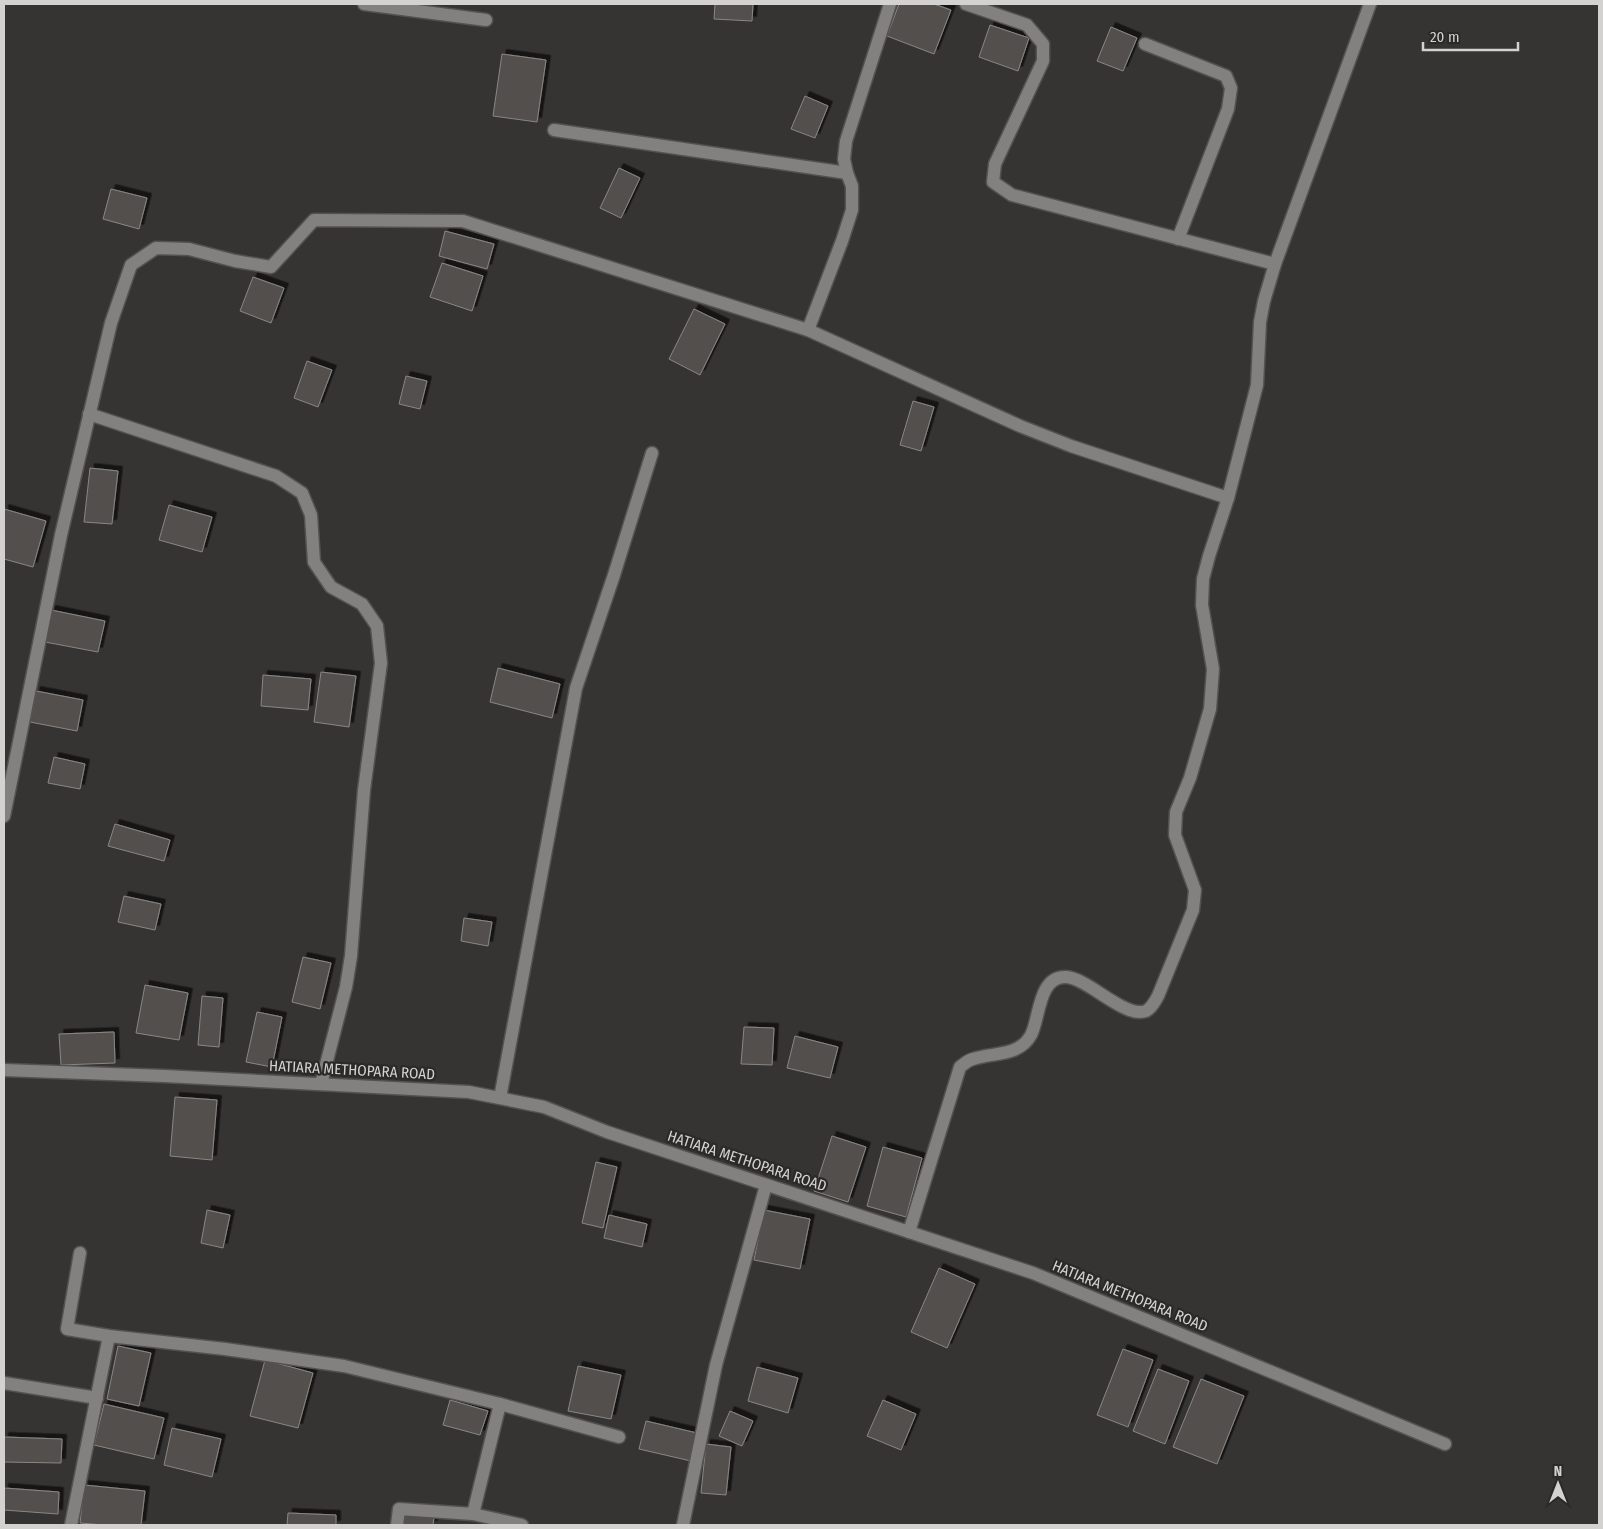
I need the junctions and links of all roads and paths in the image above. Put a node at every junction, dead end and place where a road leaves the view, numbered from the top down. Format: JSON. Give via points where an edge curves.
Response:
{"nodes":[{"id":1,"x":364,"y":4,"type":"edge"},
{"id":2,"x":890,"y":4,"type":"edge"},
{"id":3,"x":966,"y":4,"type":"edge"},
{"id":4,"x":1370,"y":4,"type":"edge"},
{"id":5,"x":486,"y":20,"type":"dead end"},
{"id":6,"x":1145,"y":44,"type":"dead end"},
{"id":7,"x":554,"y":130,"type":"dead end"},
{"id":8,"x":847,"y":173,"type":"junction"},
{"id":9,"x":1178,"y":239,"type":"junction"},
{"id":10,"x":1275,"y":264,"type":"junction"},
{"id":11,"x":808,"y":330,"type":"junction"},
{"id":12,"x":89,"y":414,"type":"junction"},
{"id":13,"x":652,"y":454,"type":"dead end"},
{"id":14,"x":1228,"y":498,"type":"junction"},
{"id":15,"x":4,"y":816,"type":"edge"},
{"id":16,"x":4,"y":1070,"type":"edge"},
{"id":17,"x":321,"y":1084,"type":"junction"},
{"id":18,"x":500,"y":1098,"type":"junction"},
{"id":19,"x":766,"y":1185,"type":"junction"},
{"id":20,"x":909,"y":1232,"type":"junction"},
{"id":21,"x":80,"y":1253,"type":"dead end"},
{"id":22,"x":109,"y":1336,"type":"junction"},
{"id":23,"x":4,"y":1383,"type":"edge"},
{"id":24,"x":97,"y":1398,"type":"junction"},
{"id":25,"x":500,"y":1404,"type":"junction"},
{"id":26,"x":619,"y":1437,"type":"dead end"},
{"id":27,"x":1445,"y":1444,"type":"dead end"},
{"id":28,"x":473,"y":1514,"type":"junction"},
{"id":29,"x":71,"y":1525,"type":"edge"},
{"id":30,"x":396,"y":1525,"type":"edge"},
{"id":31,"x":522,"y":1525,"type":"edge"},
{"id":32,"x":682,"y":1525,"type":"edge"}],
"edges":[{"from":1,"to":5,"type":"street"},
{"from":2,"to":8,"type":"street","via":[[846,141],[844,159]]},
{"from":3,"to":9,"type":"street","via":[[1027,25],[1042,44],[1044,61],[995,164],[993,182],[1012,195]]},
{"from":4,"to":10,"type":"street"},
{"from":6,"to":9,"type":"street","via":[[1226,76],[1231,88],[1228,109]]},
{"from":7,"to":8,"type":"street"},
{"from":8,"to":11,"type":"street","via":[[852,186],[852,210]]},
{"from":9,"to":10,"type":"street"},
{"from":10,"to":14,"type":"street","via":[[1260,322],[1257,385]]},
{"from":11,"to":12,"type":"street","via":[[463,221],[314,220],[271,267],[189,249],[156,248],[131,265],[111,324]]},
{"from":11,"to":14,"type":"street","via":[[1020,426]]},
{"from":12,"to":15,"type":"street"},
{"from":12,"to":17,"type":"street","via":[[276,476],[302,493],[311,515],[314,562],[331,587],[362,604],[377,626],[381,663],[364,790],[350,956],[346,986]]},
{"from":13,"to":18,"type":"street","via":[[576,688]]},
{"from":14,"to":20,"type":"street","via":[[1203,579],[1202,606],[1213,669],[1210,709],[1190,778],[1176,812],[1175,834],[1195,890],[1193,910],[1158,996],[1146,1011],[1136,1012],[1077,980],[1058,978],[1045,989],[1031,1036],[1017,1050],[971,1059],[960,1067]]},
{"from":16,"to":17,"type":"street","name":"HATIARA METHOPARA ROAD"},
{"from":17,"to":18,"type":"street","name":"HATIARA METHOPARA ROAD","via":[[469,1092]]},
{"from":18,"to":19,"type":"street","name":"HATIARA METHOPARA ROAD","via":[[544,1106],[607,1132]]},
{"from":19,"to":20,"type":"street","name":"HATIARA METHOPARA ROAD"},
{"from":19,"to":32,"type":"street","via":[[716,1365]]},
{"from":20,"to":27,"type":"street","name":"HATIARA METHOPARA ROAD","via":[[1033,1273]]},
{"from":21,"to":22,"type":"street","via":[[67,1329]]},
{"from":22,"to":24,"type":"street"},
{"from":22,"to":25,"type":"street","via":[[344,1366]]},
{"from":23,"to":24,"type":"street"},
{"from":24,"to":29,"type":"street"},
{"from":25,"to":26,"type":"street"},
{"from":25,"to":28,"type":"street"},
{"from":28,"to":30,"type":"street","via":[[399,1509]]},
{"from":28,"to":31,"type":"street"}]}
